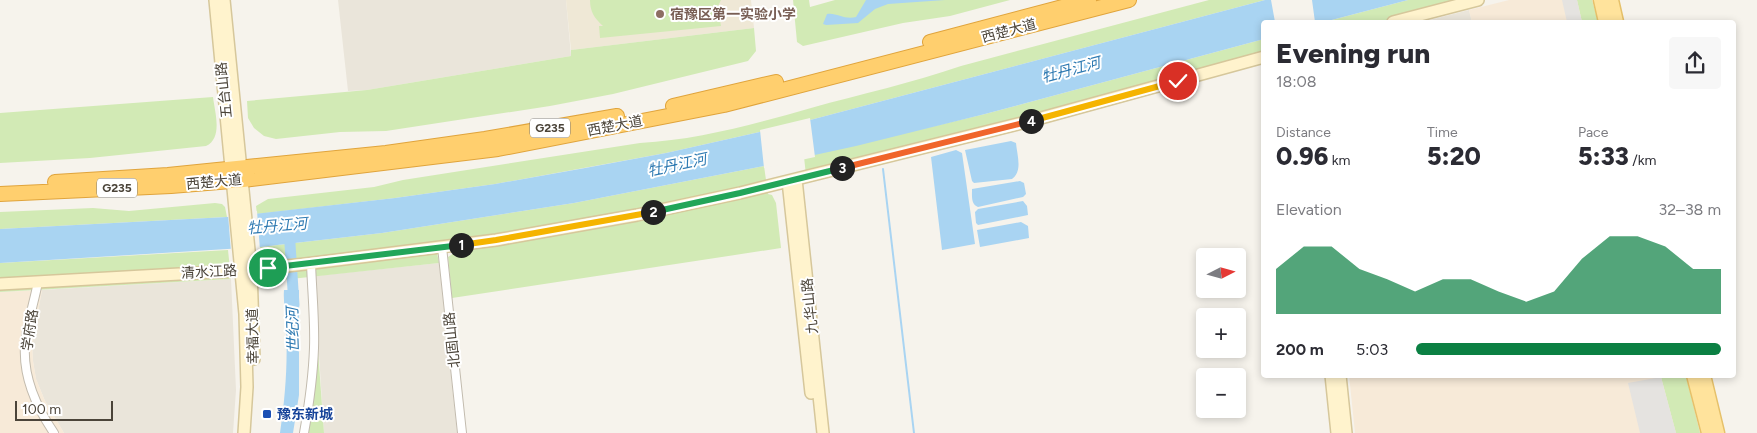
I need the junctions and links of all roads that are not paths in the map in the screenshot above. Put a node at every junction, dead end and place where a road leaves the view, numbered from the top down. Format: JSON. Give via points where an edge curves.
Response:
{"nodes":[{"id":1,"x":215,"y":0,"type":"edge"},
{"id":2,"x":224,"y":0,"type":"edge"},
{"id":3,"x":1089,"y":0,"type":"edge"},
{"id":4,"x":1130,"y":0,"type":"edge"},
{"id":5,"x":1478,"y":0,"type":"edge"},
{"id":6,"x":1600,"y":0,"type":"edge"},
{"id":7,"x":1612,"y":0,"type":"edge"},
{"id":8,"x":1401,"y":20,"type":"edge"},
{"id":9,"x":1605,"y":20,"type":"edge"},
{"id":10,"x":1617,"y":20,"type":"edge"},
{"id":11,"x":1261,"y":58,"type":"edge"},
{"id":12,"x":237,"y":174,"type":"junction"},
{"id":13,"x":792,"y":180,"type":"junction"},
{"id":14,"x":0,"y":185,"type":"edge"},
{"id":15,"x":0,"y":194,"type":"edge"},
{"id":16,"x":442,"y":247,"type":"junction"},
{"id":17,"x":308,"y":264,"type":"junction"},
{"id":18,"x":246,"y":270,"type":"junction"},
{"id":19,"x":38,"y":282,"type":"junction"},
{"id":20,"x":0,"y":284,"type":"edge"},
{"id":21,"x":1331,"y":378,"type":"edge"},
{"id":22,"x":1340,"y":378,"type":"edge"},
{"id":23,"x":1694,"y":378,"type":"edge"},
{"id":24,"x":1705,"y":378,"type":"edge"},
{"id":25,"x":54,"y":433,"type":"edge"},
{"id":26,"x":244,"y":433,"type":"edge"},
{"id":27,"x":252,"y":433,"type":"edge"},
{"id":28,"x":304,"y":433,"type":"edge"},
{"id":29,"x":462,"y":433,"type":"edge"},
{"id":30,"x":815,"y":433,"type":"edge"},
{"id":31,"x":823,"y":433,"type":"edge"},
{"id":32,"x":1338,"y":433,"type":"edge"},
{"id":33,"x":1346,"y":433,"type":"edge"},
{"id":34,"x":1708,"y":433,"type":"edge"},
{"id":35,"x":1718,"y":433,"type":"edge"}],
"edges":[{"from":1,"to":12,"type":"street","name":"五台山路"},
{"from":2,"to":12,"type":"street","name":"五台山路"},
{"from":3,"to":12,"type":"highway","name":"西楚大道","number":"G235","via":[[788,79],[659,108],[485,139]]},
{"from":4,"to":12,"type":"highway","name":"西楚大道","number":"G235","via":[[724,105],[498,149]]},
{"from":5,"to":8,"type":"street"},
{"from":6,"to":9,"type":"main road"},
{"from":7,"to":10,"type":"main road"},
{"from":11,"to":13,"type":"street","name":"清水江路","via":[[1030,121]]},
{"from":12,"to":14,"type":"highway","name":"西楚大道","number":"G235"},
{"from":12,"to":15,"type":"highway","name":"西楚大道","number":"G235","via":[[171,186]]},
{"from":12,"to":18,"type":"street","name":"幸福大道"},
{"from":13,"to":16,"type":"street","name":"清水江路","via":[[637,215]]},
{"from":13,"to":30,"type":"street","name":"九华山路"},
{"from":13,"to":31,"type":"street","name":"九华山路"},
{"from":16,"to":17,"type":"street","name":"清水江路"},
{"from":16,"to":29,"type":"street","name":"北固山路"},
{"from":17,"to":18,"type":"street","name":"清水江路"},
{"from":17,"to":28,"type":"street","via":[[314,347]]},
{"from":18,"to":19,"type":"street","name":"清水江路"},
{"from":18,"to":26,"type":"street","name":"幸福大道"},
{"from":18,"to":27,"type":"street","name":"幸福大道","via":[[254,349]]},
{"from":19,"to":20,"type":"street","name":"清水江路"},
{"from":19,"to":25,"type":"street","name":"学府路","via":[[26,332],[27,372],[36,402]]},
{"from":21,"to":32,"type":"street"},
{"from":22,"to":33,"type":"street"},
{"from":23,"to":34,"type":"main road"},
{"from":24,"to":35,"type":"main road"}]}
